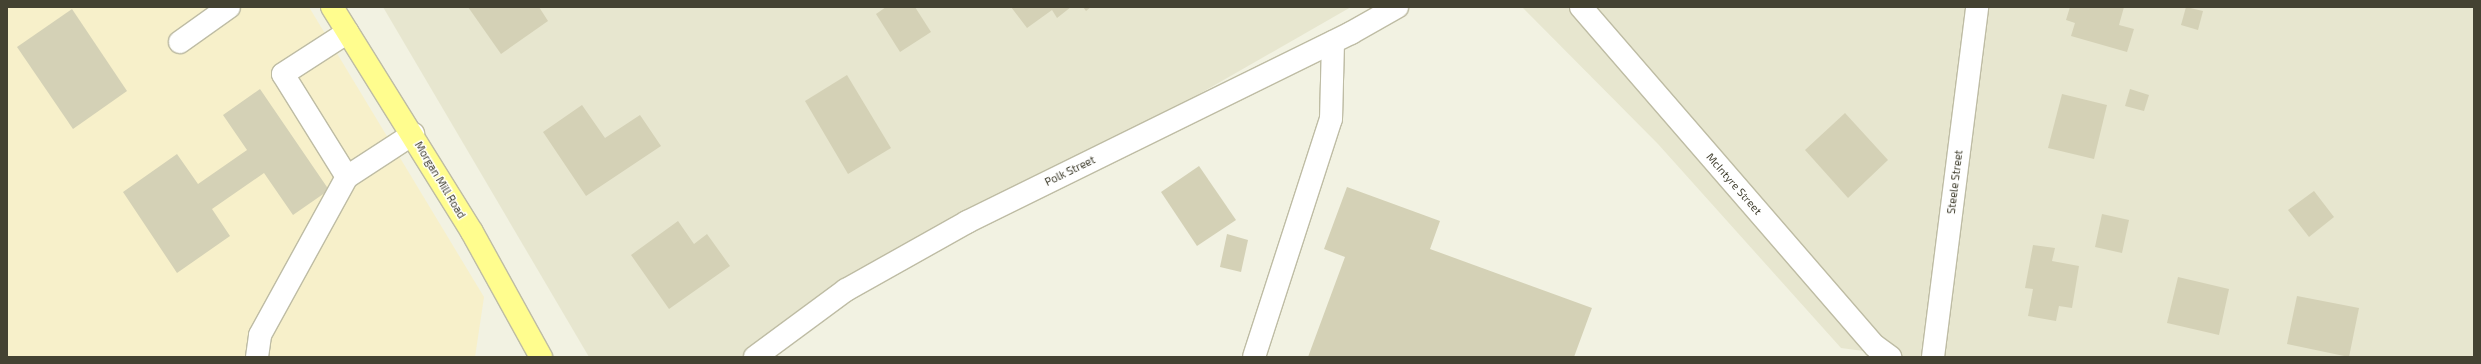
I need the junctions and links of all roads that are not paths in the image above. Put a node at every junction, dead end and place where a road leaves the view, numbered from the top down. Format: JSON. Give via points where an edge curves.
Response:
{"nodes":[{"id":1,"x":229,"y":7,"type":"edge"},
{"id":2,"x":332,"y":7,"type":"edge"},
{"id":3,"x":1397,"y":7,"type":"edge"},
{"id":4,"x":1582,"y":7,"type":"edge"},
{"id":5,"x":1977,"y":7,"type":"edge"},
{"id":6,"x":348,"y":32,"type":"junction"},
{"id":7,"x":180,"y":42,"type":"dead end"},
{"id":8,"x":1333,"y":42,"type":"junction"},
{"id":9,"x":413,"y":134,"type":"junction"},
{"id":10,"x":348,"y":177,"type":"junction"},
{"id":11,"x":257,"y":357,"type":"edge"},
{"id":12,"x":541,"y":357,"type":"edge"},
{"id":13,"x":755,"y":357,"type":"edge"},
{"id":14,"x":1254,"y":357,"type":"edge"},
{"id":15,"x":1890,"y":357,"type":"edge"},
{"id":16,"x":1933,"y":357,"type":"edge"}],
"edges":[{"from":1,"to":7,"type":"street"},
{"from":2,"to":6,"type":"main road","name":"Morgan Mill Road"},
{"from":3,"to":8,"type":"street","name":"Polk Street"},
{"from":4,"to":15,"type":"street","name":"McIntyre Street","via":[[1875,346]]},
{"from":5,"to":16,"type":"street","name":"Steele Street"},
{"from":6,"to":9,"type":"main road","name":"Morgan Mill Road"},
{"from":6,"to":10,"type":"street","via":[[283,74]]},
{"from":8,"to":13,"type":"street","name":"Polk Street","via":[[967,222],[846,290]]},
{"from":8,"to":14,"type":"street","via":[[1331,119]]},
{"from":9,"to":10,"type":"street"},
{"from":9,"to":12,"type":"main road","name":"Morgan Mill Road","via":[[472,232]]},
{"from":10,"to":11,"type":"street","via":[[260,335]]}]}
